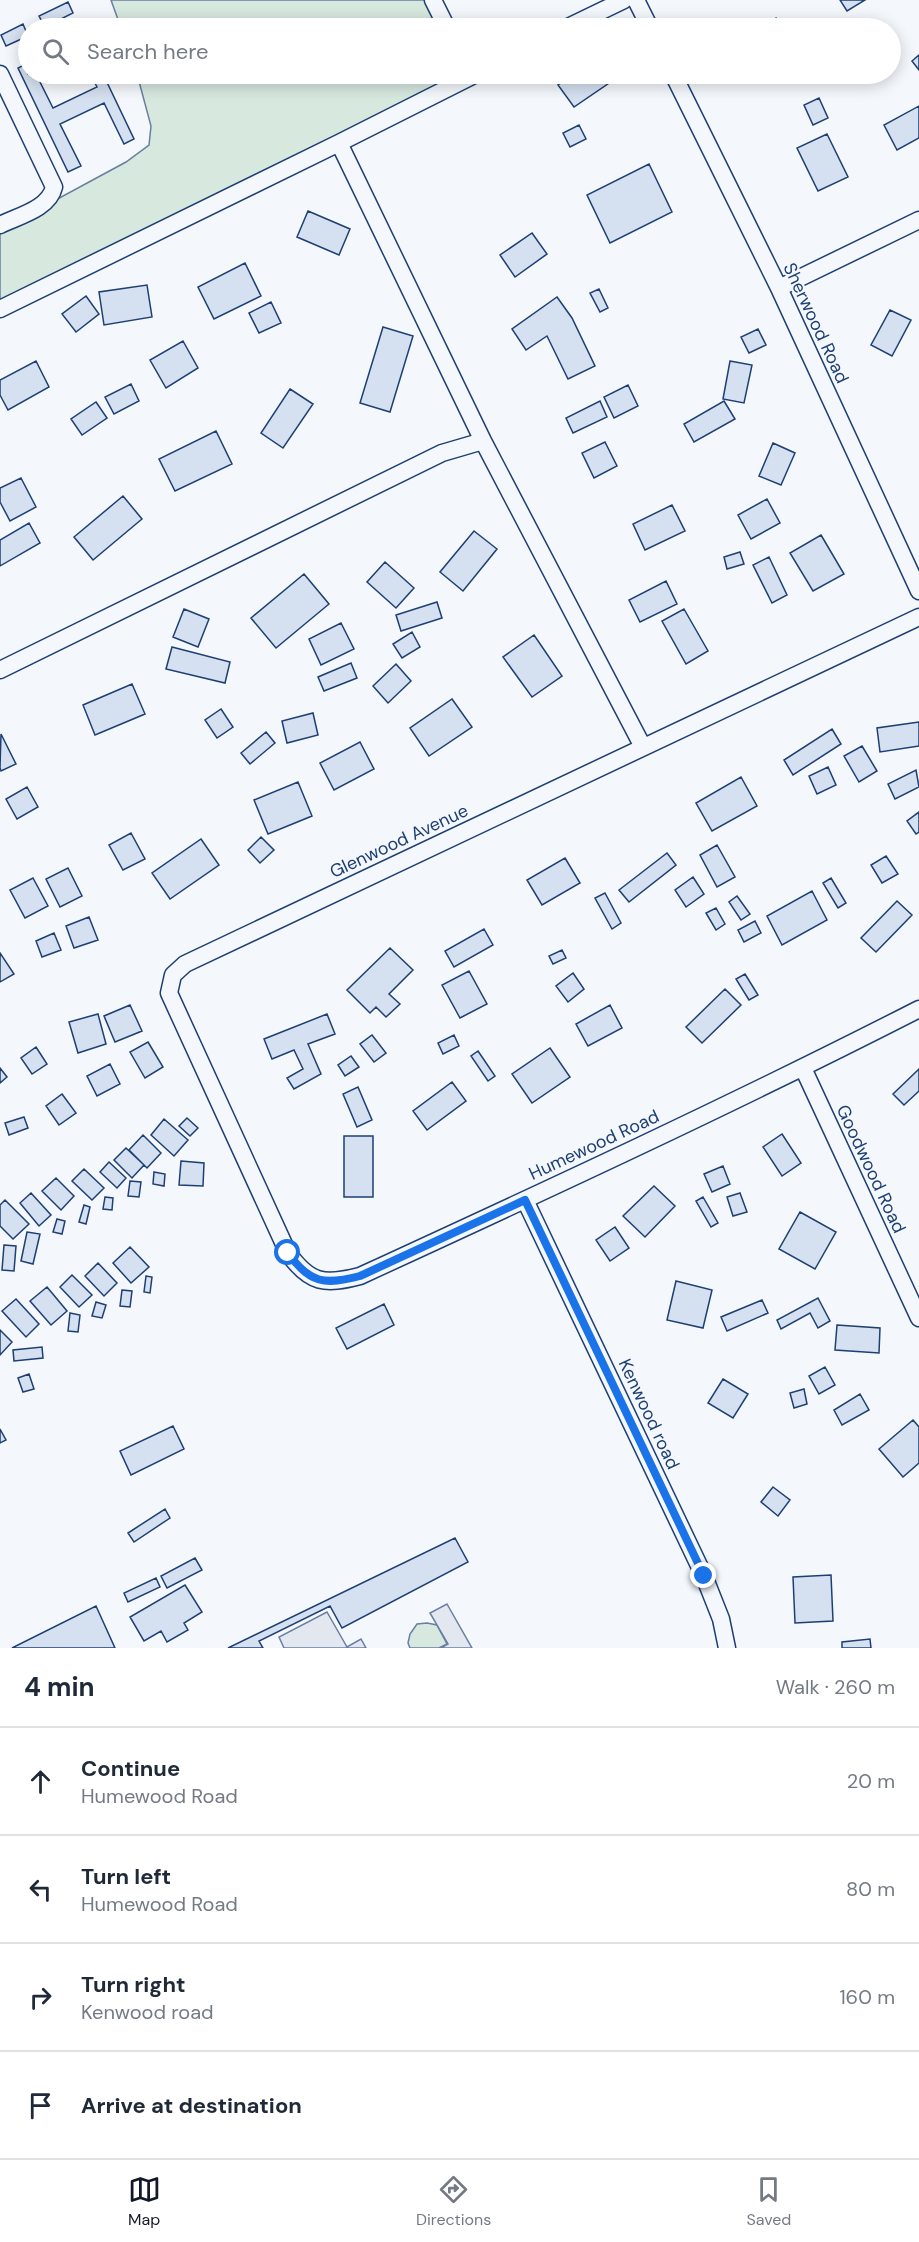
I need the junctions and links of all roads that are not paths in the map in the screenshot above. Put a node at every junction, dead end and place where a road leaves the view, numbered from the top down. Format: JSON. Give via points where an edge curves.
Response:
{"nodes":[{"id":1,"x":433,"y":0,"type":"edge"},
{"id":2,"x":624,"y":0,"type":"edge"},
{"id":3,"x":636,"y":0,"type":"edge"},
{"id":4,"x":442,"y":18,"type":"edge"},
{"id":5,"x":587,"y":18,"type":"edge"},
{"id":6,"x":645,"y":18,"type":"edge"},
{"id":7,"x":0,"y":74,"type":"edge"},
{"id":8,"x":452,"y":84,"type":"edge"},
{"id":9,"x":678,"y":84,"type":"edge"},
{"id":10,"x":339,"y":143,"type":"junction"},
{"id":11,"x":919,"y":220,"type":"edge"},
{"id":12,"x":0,"y":225,"type":"edge"},
{"id":13,"x":779,"y":288,"type":"junction"},
{"id":14,"x":0,"y":309,"type":"edge"},
{"id":15,"x":483,"y":441,"type":"junction"},
{"id":16,"x":919,"y":591,"type":"edge"},
{"id":17,"x":919,"y":617,"type":"edge"},
{"id":18,"x":0,"y":670,"type":"edge"},
{"id":19,"x":643,"y":747,"type":"junction"},
{"id":20,"x":919,"y":1009,"type":"edge"},
{"id":21,"x":803,"y":1068,"type":"junction"},
{"id":22,"x":525,"y":1200,"type":"junction"},
{"id":23,"x":288,"y":1253,"type":"joint"},
{"id":24,"x":919,"y":1318,"type":"edge"},
{"id":25,"x":727,"y":1648,"type":"edge"}],
"edges":[{"from":1,"to":4,"type":"street"},
{"from":2,"to":5,"type":"street"},
{"from":3,"to":6,"type":"street"},
{"from":7,"to":12,"type":"street","via":[[54,187],[45,203]]},
{"from":8,"to":10,"type":"street"},
{"from":9,"to":13,"type":"street","name":"Sherwood Road"},
{"from":10,"to":14,"type":"street"},
{"from":10,"to":15,"type":"street"},
{"from":11,"to":13,"type":"street"},
{"from":13,"to":16,"type":"street","name":"Sherwood Road"},
{"from":15,"to":18,"type":"street","via":[[442,453]]},
{"from":15,"to":19,"type":"street"},
{"from":17,"to":19,"type":"street","name":"Glenwood Avenue"},
{"from":19,"to":23,"type":"street","name":"Glenwood Avenue","via":[[185,964],[173,975],[169,993]]},
{"from":20,"to":21,"type":"street","name":"Humewood Road"},
{"from":21,"to":22,"type":"street","name":"Humewood Road"},
{"from":21,"to":24,"type":"street","name":"Goodwood Road"},
{"from":22,"to":23,"type":"street","name":"Humewood Road","via":[[360,1276],[335,1282],[307,1275]]},
{"from":22,"to":25,"type":"street","name":"Kenwood road","via":[[704,1576],[721,1619]]}]}
